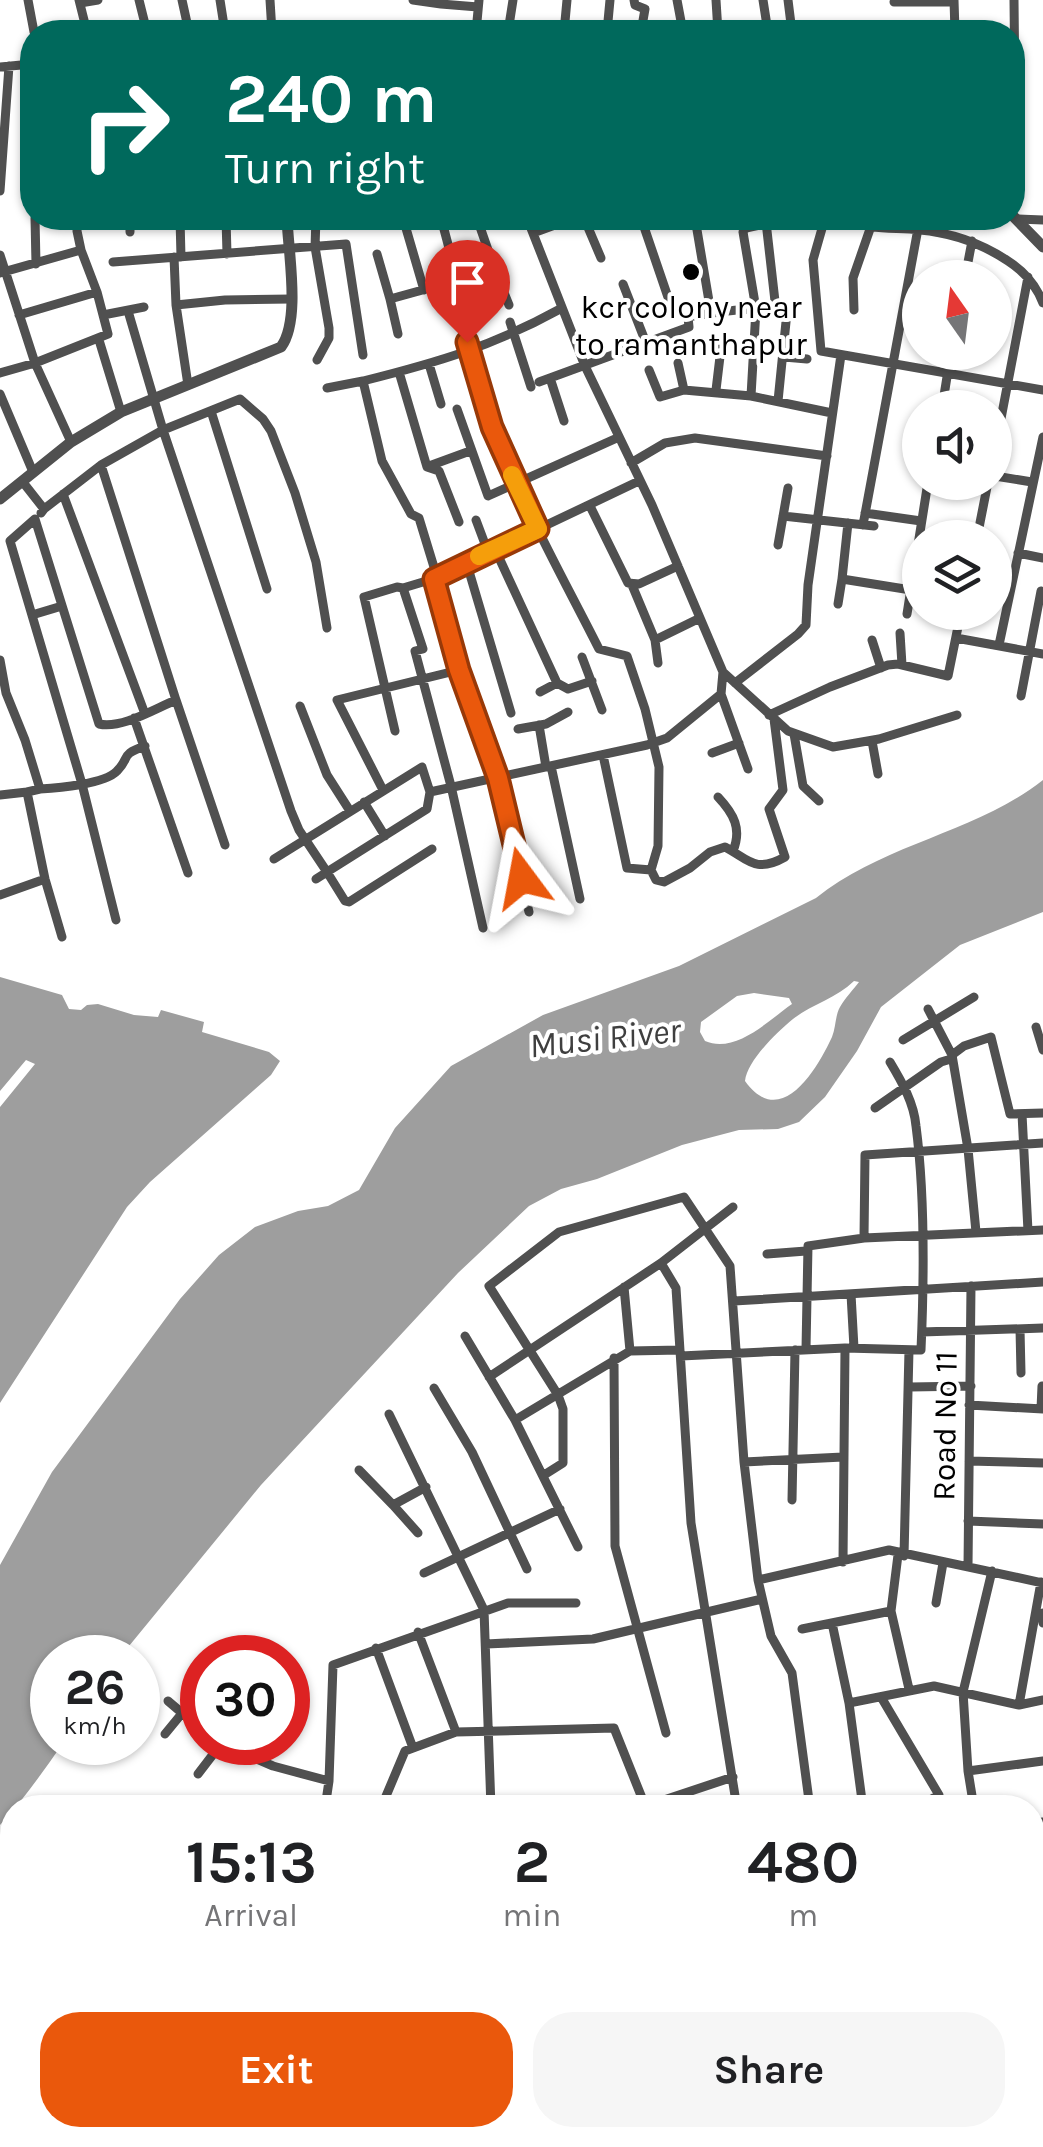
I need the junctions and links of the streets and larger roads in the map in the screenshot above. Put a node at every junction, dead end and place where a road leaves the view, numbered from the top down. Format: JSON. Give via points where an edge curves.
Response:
{"nodes":[{"id":1,"x":98,"y":0,"type":"edge"},
{"id":2,"x":413,"y":0,"type":"edge"},
{"id":3,"x":634,"y":0,"type":"edge"},
{"id":4,"x":954,"y":1,"type":"edge"},
{"id":5,"x":80,"y":2,"type":"edge"},
{"id":6,"x":441,"y":2,"type":"edge"},
{"id":7,"x":894,"y":2,"type":"edge"},
{"id":8,"x":479,"y":4,"type":"edge"},
{"id":9,"x":643,"y":20,"type":"edge"},
{"id":10,"x":5,"y":67,"type":"edge"},
{"id":11,"x":0,"y":191,"type":"edge"},
{"id":12,"x":1025,"y":228,"type":"edge"},
{"id":13,"x":35,"y":230,"type":"edge"},
{"id":14,"x":77,"y":230,"type":"edge"},
{"id":15,"x":179,"y":230,"type":"edge"},
{"id":16,"x":226,"y":230,"type":"edge"},
{"id":17,"x":289,"y":230,"type":"edge"},
{"id":18,"x":314,"y":230,"type":"edge"},
{"id":19,"x":406,"y":230,"type":"edge"},
{"id":20,"x":444,"y":230,"type":"edge"},
{"id":21,"x":481,"y":230,"type":"edge"},
{"id":22,"x":532,"y":230,"type":"edge"},
{"id":23,"x":541,"y":230,"type":"edge"},
{"id":24,"x":589,"y":230,"type":"edge"},
{"id":25,"x":645,"y":230,"type":"edge"},
{"id":26,"x":697,"y":230,"type":"edge"},
{"id":27,"x":744,"y":230,"type":"edge"},
{"id":28,"x":766,"y":230,"type":"edge"},
{"id":29,"x":822,"y":230,"type":"edge"},
{"id":30,"x":870,"y":230,"type":"edge"},
{"id":31,"x":917,"y":230,"type":"edge"},
{"id":32,"x":940,"y":230,"type":"edge"},
{"id":33,"x":533,"y":233,"type":"junction"},
{"id":34,"x":972,"y":240,"type":"junction"},
{"id":35,"x":1043,"y":247,"type":"edge"},
{"id":36,"x":312,"y":248,"type":"junction"},
{"id":37,"x":81,"y":250,"type":"junction"},
{"id":38,"x":292,"y":250,"type":"junction"},
{"id":39,"x":227,"y":254,"type":"junction"},
{"id":40,"x":378,"y":254,"type":"dead end"},
{"id":41,"x":769,"y":254,"type":"junction"},
{"id":42,"x":0,"y":255,"type":"edge"},
{"id":43,"x":177,"y":257,"type":"junction"},
{"id":44,"x":600,"y":258,"type":"dead end"},
{"id":45,"x":746,"y":258,"type":"junction"},
{"id":46,"x":968,"y":260,"type":"edge"},
{"id":47,"x":113,"y":262,"type":"dead end"},
{"id":48,"x":36,"y":264,"type":"junction"},
{"id":49,"x":495,"y":270,"type":"junction"},
{"id":50,"x":2,"y":272,"type":"edge"},
{"id":51,"x":1028,"y":277,"type":"junction"},
{"id":52,"x":457,"y":281,"type":"junction"},
{"id":53,"x":623,"y":284,"type":"dead end"},
{"id":54,"x":424,"y":290,"type":"junction"},
{"id":55,"x":98,"y":292,"type":"junction"},
{"id":56,"x":291,"y":299,"type":"junction"},
{"id":57,"x":390,"y":299,"type":"junction"},
{"id":58,"x":1043,"y":303,"type":"edge"},
{"id":59,"x":176,"y":305,"type":"junction"},
{"id":60,"x":509,"y":305,"type":"dead end"},
{"id":61,"x":671,"y":306,"type":"dead end"},
{"id":62,"x":144,"y":307,"type":"dead end"},
{"id":63,"x":562,"y":308,"type":"junction"},
{"id":64,"x":756,"y":309,"type":"junction"},
{"id":65,"x":128,"y":310,"type":"junction"},
{"id":66,"x":776,"y":310,"type":"junction"},
{"id":67,"x":854,"y":310,"type":"dead end"},
{"id":68,"x":711,"y":313,"type":"junction"},
{"id":69,"x":19,"y":315,"type":"junction"},
{"id":70,"x":103,"y":315,"type":"junction"},
{"id":71,"x":510,"y":322,"type":"dead end"},
{"id":72,"x":470,"y":327,"type":"dead end"},
{"id":73,"x":398,"y":334,"type":"dead end"},
{"id":74,"x":514,"y":335,"type":"junction"},
{"id":75,"x":99,"y":340,"type":"junction"},
{"id":76,"x":722,"y":340,"type":"dead end"},
{"id":77,"x":646,"y":343,"type":"junction"},
{"id":78,"x":468,"y":348,"type":"junction"},
{"id":79,"x":363,"y":355,"type":"dead end"},
{"id":80,"x":842,"y":355,"type":"junction"},
{"id":81,"x":784,"y":357,"type":"junction"},
{"id":82,"x":807,"y":359,"type":"dead end"},
{"id":83,"x":317,"y":360,"type":"dead end"},
{"id":84,"x":35,"y":363,"type":"junction"},
{"id":85,"x":678,"y":363,"type":"dead end"},
{"id":86,"x":892,"y":363,"type":"junction"},
{"id":87,"x":429,"y":364,"type":"junction"},
{"id":88,"x":585,"y":366,"type":"junction"},
{"id":89,"x":649,"y":370,"type":"dead end"},
{"id":90,"x":399,"y":372,"type":"junction"},
{"id":91,"x":947,"y":372,"type":"junction"},
{"id":92,"x":0,"y":373,"type":"edge"},
{"id":93,"x":550,"y":378,"type":"junction"},
{"id":94,"x":363,"y":382,"type":"junction"},
{"id":95,"x":1008,"y":383,"type":"junction"},
{"id":96,"x":188,"y":385,"type":"junction"},
{"id":97,"x":327,"y":388,"type":"dead end"},
{"id":98,"x":684,"y":390,"type":"junction"},
{"id":99,"x":716,"y":390,"type":"junction"},
{"id":100,"x":944,"y":390,"type":"edge"},
{"id":101,"x":1007,"y":390,"type":"edge"},
{"id":102,"x":1043,"y":390,"type":"edge"},
{"id":103,"x":0,"y":394,"type":"edge"},
{"id":104,"x":751,"y":396,"type":"junction"},
{"id":105,"x":778,"y":401,"type":"junction"},
{"id":106,"x":155,"y":404,"type":"junction"},
{"id":107,"x":441,"y":404,"type":"dead end"},
{"id":108,"x":457,"y":409,"type":"dead end"},
{"id":109,"x":211,"y":411,"type":"junction"},
{"id":110,"x":121,"y":412,"type":"junction"},
{"id":111,"x":832,"y":413,"type":"junction"},
{"id":112,"x":564,"y":421,"type":"dead end"},
{"id":113,"x":162,"y":427,"type":"junction"},
{"id":114,"x":617,"y":438,"type":"junction"},
{"id":115,"x":1043,"y":438,"type":"edge"},
{"id":116,"x":70,"y":442,"type":"junction"},
{"id":117,"x":470,"y":451,"type":"junction"},
{"id":118,"x":827,"y":456,"type":"junction"},
{"id":119,"x":631,"y":464,"type":"junction"},
{"id":120,"x":101,"y":465,"type":"junction"},
{"id":121,"x":427,"y":467,"type":"junction"},
{"id":122,"x":28,"y":476,"type":"junction"},
{"id":123,"x":1012,"y":479,"type":"edge"},
{"id":124,"x":640,"y":481,"type":"junction"},
{"id":125,"x":1032,"y":482,"type":"junction"},
{"id":126,"x":516,"y":484,"type":"junction"},
{"id":127,"x":788,"y":488,"type":"dead end"},
{"id":128,"x":63,"y":494,"type":"junction"},
{"id":129,"x":0,"y":499,"type":"edge"},
{"id":130,"x":42,"y":506,"type":"junction"},
{"id":131,"x":590,"y":506,"type":"junction"},
{"id":132,"x":865,"y":513,"type":"junction"},
{"id":133,"x":783,"y":516,"type":"junction"},
{"id":134,"x":35,"y":518,"type":"junction"},
{"id":135,"x":476,"y":520,"type":"dead end"},
{"id":136,"x":818,"y":520,"type":"junction"},
{"id":137,"x":914,"y":520,"type":"edge"},
{"id":138,"x":459,"y":522,"type":"dead end"},
{"id":139,"x":848,"y":523,"type":"junction"},
{"id":140,"x":538,"y":529,"type":"junction"},
{"id":141,"x":10,"y":541,"type":"junction"},
{"id":142,"x":778,"y":546,"type":"dead end"},
{"id":143,"x":0,"y":548,"type":"edge"},
{"id":144,"x":492,"y":551,"type":"junction"},
{"id":145,"x":1018,"y":553,"type":"junction"},
{"id":146,"x":1043,"y":558,"type":"edge"},
{"id":147,"x":466,"y":561,"type":"junction"},
{"id":148,"x":678,"y":566,"type":"junction"},
{"id":149,"x":436,"y":578,"type":"junction"},
{"id":150,"x":842,"y":579,"type":"junction"},
{"id":151,"x":632,"y":585,"type":"junction"},
{"id":152,"x":403,"y":588,"type":"junction"},
{"id":153,"x":902,"y":589,"type":"edge"},
{"id":154,"x":266,"y":590,"type":"dead end"},
{"id":155,"x":1042,"y":591,"type":"edge"},
{"id":156,"x":838,"y":604,"type":"dead end"},
{"id":157,"x":62,"y":606,"type":"junction"},
{"id":158,"x":32,"y":615,"type":"junction"},
{"id":159,"x":700,"y":618,"type":"junction"},
{"id":160,"x":327,"y":628,"type":"dead end"},
{"id":161,"x":958,"y":630,"type":"edge"},
{"id":162,"x":900,"y":633,"type":"dead end"},
{"id":163,"x":956,"y":638,"type":"junction"},
{"id":164,"x":655,"y":640,"type":"junction"},
{"id":165,"x":872,"y":640,"type":"dead end"},
{"id":166,"x":1000,"y":645,"type":"junction"},
{"id":167,"x":1030,"y":651,"type":"junction"},
{"id":168,"x":1043,"y":654,"type":"edge"},
{"id":169,"x":582,"y":657,"type":"dead end"},
{"id":170,"x":0,"y":660,"type":"edge"},
{"id":171,"x":658,"y":663,"type":"dead end"},
{"id":172,"x":902,"y":665,"type":"junction"},
{"id":173,"x":881,"y":668,"type":"junction"},
{"id":174,"x":459,"y":670,"type":"junction"},
{"id":175,"x":723,"y":672,"type":"junction"},
{"id":176,"x":422,"y":680,"type":"junction"},
{"id":177,"x":592,"y":681,"type":"junction"},
{"id":178,"x":735,"y":682,"type":"junction"},
{"id":179,"x":557,"y":683,"type":"junction"},
{"id":180,"x":383,"y":689,"type":"junction"},
{"id":181,"x":540,"y":692,"type":"dead end"},
{"id":182,"x":721,"y":694,"type":"junction"},
{"id":183,"x":1021,"y":696,"type":"dead end"},
{"id":184,"x":176,"y":700,"type":"junction"},
{"id":185,"x":300,"y":706,"type":"dead end"},
{"id":186,"x":602,"y":710,"type":"dead end"},
{"id":187,"x":568,"y":712,"type":"dead end"},
{"id":188,"x":511,"y":713,"type":"dead end"},
{"id":189,"x":957,"y":715,"type":"dead end"},
{"id":190,"x":139,"y":716,"type":"junction"},
{"id":191,"x":771,"y":717,"type":"junction"},
{"id":192,"x":539,"y":725,"type":"junction"},
{"id":193,"x":518,"y":729,"type":"dead end"},
{"id":194,"x":395,"y":730,"type":"dead end"},
{"id":195,"x":794,"y":734,"type":"junction"},
{"id":196,"x":872,"y":741,"type":"junction"},
{"id":197,"x":653,"y":743,"type":"junction"},
{"id":198,"x":738,"y":743,"type":"junction"},
{"id":199,"x":145,"y":746,"type":"junction"},
{"id":200,"x":712,"y":753,"type":"dead end"},
{"id":201,"x":603,"y":755,"type":"junction"},
{"id":202,"x":548,"y":767,"type":"junction"},
{"id":203,"x":748,"y":769,"type":"dead end"},
{"id":204,"x":878,"y":774,"type":"dead end"},
{"id":205,"x":498,"y":778,"type":"junction"},
{"id":206,"x":82,"y":784,"type":"junction"},
{"id":207,"x":452,"y":786,"type":"junction"},
{"id":208,"x":40,"y":789,"type":"junction"},
{"id":209,"x":383,"y":790,"type":"junction"},
{"id":210,"x":27,"y":792,"type":"junction"},
{"id":211,"x":430,"y":792,"type":"junction"},
{"id":212,"x":0,"y":795,"type":"edge"},
{"id":213,"x":718,"y":796,"type":"dead end"},
{"id":214,"x":819,"y":801,"type":"dead end"},
{"id":215,"x":364,"y":802,"type":"junction"},
{"id":216,"x":350,"y":811,"type":"junction"},
{"id":217,"x":385,"y":836,"type":"junction"},
{"id":218,"x":305,"y":840,"type":"junction"},
{"id":219,"x":226,"y":845,"type":"dead end"},
{"id":220,"x":432,"y":849,"type":"dead end"},
{"id":221,"x":734,"y":852,"type":"junction"},
{"id":222,"x":274,"y":859,"type":"dead end"},
{"id":223,"x":652,"y":870,"type":"junction"},
{"id":224,"x":327,"y":872,"type":"junction"},
{"id":225,"x":188,"y":873,"type":"dead end"},
{"id":226,"x":44,"y":879,"type":"junction"},
{"id":227,"x":316,"y":879,"type":"dead end"},
{"id":228,"x":0,"y":894,"type":"edge"},
{"id":229,"x":580,"y":898,"type":"dead end"},
{"id":230,"x":530,"y":912,"type":"dead end"},
{"id":231,"x":116,"y":920,"type":"dead end"},
{"id":232,"x":483,"y":928,"type":"dead end"},
{"id":233,"x":62,"y":937,"type":"dead end"},
{"id":234,"x":974,"y":996,"type":"dead end"},
{"id":235,"x":928,"y":1009,"type":"dead end"},
{"id":236,"x":934,"y":1020,"type":"junction"},
{"id":237,"x":1036,"y":1027,"type":"dead end"},
{"id":238,"x":903,"y":1040,"type":"dead end"},
{"id":239,"x":1042,"y":1045,"type":"edge"},
{"id":240,"x":952,"y":1057,"type":"junction"},
{"id":241,"x":890,"y":1062,"type":"dead end"},
{"id":242,"x":905,"y":1086,"type":"junction"},
{"id":243,"x":875,"y":1108,"type":"dead end"},
{"id":244,"x":1043,"y":1113,"type":"edge"},
{"id":245,"x":1022,"y":1114,"type":"junction"},
{"id":246,"x":1043,"y":1143,"type":"edge"},
{"id":247,"x":1024,"y":1145,"type":"junction"},
{"id":248,"x":968,"y":1149,"type":"junction"},
{"id":249,"x":917,"y":1152,"type":"junction"},
{"id":250,"x":733,"y":1207,"type":"dead end"},
{"id":251,"x":1043,"y":1230,"type":"edge"},
{"id":252,"x":705,"y":1231,"type":"junction"},
{"id":253,"x":1028,"y":1231,"type":"junction"},
{"id":254,"x":976,"y":1232,"type":"junction"},
{"id":255,"x":922,"y":1236,"type":"junction"},
{"id":256,"x":864,"y":1238,"type":"junction"},
{"id":257,"x":806,"y":1251,"type":"junction"},
{"id":258,"x":768,"y":1254,"type":"dead end"},
{"id":259,"x":661,"y":1263,"type":"junction"},
{"id":260,"x":1043,"y":1282,"type":"edge"},
{"id":261,"x":971,"y":1286,"type":"junction"},
{"id":262,"x":624,"y":1287,"type":"junction"},
{"id":263,"x":922,"y":1288,"type":"junction"},
{"id":264,"x":851,"y":1294,"type":"junction"},
{"id":265,"x":804,"y":1296,"type":"junction"},
{"id":266,"x":734,"y":1302,"type":"junction"},
{"id":267,"x":1043,"y":1328,"type":"edge"},
{"id":268,"x":1020,"y":1329,"type":"junction"},
{"id":269,"x":971,"y":1330,"type":"junction"},
{"id":270,"x":922,"y":1332,"type":"junction"},
{"id":271,"x":465,"y":1336,"type":"dead end"},
{"id":272,"x":849,"y":1348,"type":"junction"},
{"id":273,"x":530,"y":1350,"type":"junction"},
{"id":274,"x":630,"y":1350,"type":"junction"},
{"id":275,"x":800,"y":1350,"type":"junction"},
{"id":276,"x":909,"y":1350,"type":"junction"},
{"id":277,"x":738,"y":1352,"type":"junction"},
{"id":278,"x":681,"y":1353,"type":"junction"},
{"id":279,"x":614,"y":1358,"type":"junction"},
{"id":280,"x":1021,"y":1373,"type":"dead end"},
{"id":281,"x":489,"y":1377,"type":"junction"},
{"id":282,"x":910,"y":1386,"type":"junction"},
{"id":283,"x":971,"y":1386,"type":"junction"},
{"id":284,"x":1042,"y":1386,"type":"edge"},
{"id":285,"x":434,"y":1388,"type":"dead end"},
{"id":286,"x":558,"y":1395,"type":"junction"},
{"id":287,"x":970,"y":1405,"type":"junction"},
{"id":288,"x":1042,"y":1409,"type":"edge"},
{"id":289,"x":389,"y":1414,"type":"dead end"},
{"id":290,"x":516,"y":1420,"type":"junction"},
{"id":291,"x":843,"y":1457,"type":"junction"},
{"id":292,"x":792,"y":1458,"type":"junction"},
{"id":293,"x":969,"y":1461,"type":"junction"},
{"id":294,"x":744,"y":1462,"type":"junction"},
{"id":295,"x":1043,"y":1462,"type":"edge"},
{"id":296,"x":360,"y":1470,"type":"dead end"},
{"id":297,"x":544,"y":1475,"type":"junction"},
{"id":298,"x":426,"y":1487,"type":"junction"},
{"id":299,"x":792,"y":1500,"type":"dead end"},
{"id":300,"x":393,"y":1505,"type":"junction"},
{"id":301,"x":560,"y":1509,"type":"junction"},
{"id":302,"x":968,"y":1522,"type":"junction"},
{"id":303,"x":1043,"y":1524,"type":"edge"},
{"id":304,"x":511,"y":1532,"type":"junction"},
{"id":305,"x":418,"y":1533,"type":"dead end"},
{"id":306,"x":578,"y":1547,"type":"dead end"},
{"id":307,"x":901,"y":1555,"type":"junction"},
{"id":308,"x":460,"y":1556,"type":"junction"},
{"id":309,"x":843,"y":1562,"type":"junction"},
{"id":310,"x":943,"y":1563,"type":"junction"},
{"id":311,"x":968,"y":1568,"type":"junction"},
{"id":312,"x":527,"y":1569,"type":"dead end"},
{"id":313,"x":992,"y":1571,"type":"junction"},
{"id":314,"x":424,"y":1572,"type":"dead end"},
{"id":315,"x":758,"y":1580,"type":"junction"},
{"id":316,"x":1042,"y":1582,"type":"edge"},
{"id":317,"x":762,"y":1599,"type":"junction"},
{"id":318,"x":1041,"y":1599,"type":"edge"},
{"id":319,"x":576,"y":1603,"type":"dead end"},
{"id":320,"x":936,"y":1603,"type":"dead end"},
{"id":321,"x":484,"y":1610,"type":"junction"},
{"id":322,"x":704,"y":1611,"type":"junction"},
{"id":323,"x":890,"y":1611,"type":"junction"},
{"id":324,"x":1043,"y":1613,"type":"edge"},
{"id":325,"x":832,"y":1623,"type":"junction"},
{"id":326,"x":1043,"y":1623,"type":"edge"},
{"id":327,"x":639,"y":1629,"type":"junction"},
{"id":328,"x":802,"y":1629,"type":"dead end"},
{"id":329,"x":418,"y":1632,"type":"junction"},
{"id":330,"x":1038,"y":1633,"type":"edge"},
{"id":331,"x":486,"y":1644,"type":"junction"},
{"id":332,"x":376,"y":1648,"type":"junction"},
{"id":333,"x":909,"y":1689,"type":"junction"},
{"id":334,"x":963,"y":1692,"type":"junction"},
{"id":335,"x":882,"y":1696,"type":"junction"},
{"id":336,"x":1043,"y":1700,"type":"edge"},
{"id":337,"x":168,"y":1701,"type":"dead end"},
{"id":338,"x":850,"y":1703,"type":"junction"},
{"id":339,"x":1019,"y":1704,"type":"junction"},
{"id":340,"x":180,"y":1711,"type":"edge"},
{"id":341,"x":180,"y":1715,"type":"edge"},
{"id":342,"x":456,"y":1732,"type":"junction"},
{"id":343,"x":490,"y":1732,"type":"junction"},
{"id":344,"x":666,"y":1733,"type":"dead end"},
{"id":345,"x":165,"y":1734,"type":"dead end"},
{"id":346,"x":413,"y":1748,"type":"junction"},
{"id":347,"x":1043,"y":1761,"type":"edge"},
{"id":348,"x":205,"y":1765,"type":"edge"},
{"id":349,"x":271,"y":1765,"type":"edge"},
{"id":350,"x":968,"y":1771,"type":"junction"},
{"id":351,"x":198,"y":1774,"type":"dead end"},
{"id":352,"x":733,"y":1777,"type":"junction"},
{"id":353,"x":330,"y":1781,"type":"junction"},
{"id":354,"x":328,"y":1795,"type":"edge"},
{"id":355,"x":387,"y":1795,"type":"edge"},
{"id":356,"x":491,"y":1795,"type":"edge"},
{"id":357,"x":641,"y":1795,"type":"edge"},
{"id":358,"x":681,"y":1795,"type":"edge"},
{"id":359,"x":735,"y":1795,"type":"edge"},
{"id":360,"x":808,"y":1795,"type":"edge"},
{"id":361,"x":862,"y":1795,"type":"edge"},
{"id":362,"x":939,"y":1795,"type":"edge"},
{"id":363,"x":972,"y":1795,"type":"edge"}],
"edges":[{"from":1,"to":5,"type":"street"},
{"from":2,"to":6,"type":"street"},
{"from":3,"to":9,"type":"street","via":[[645,8]]},
{"from":4,"to":7,"type":"street"},
{"from":6,"to":8,"type":"street"},
{"from":10,"to":11,"type":"street"},
{"from":12,"to":35,"type":"street"},
{"from":13,"to":48,"type":"street"},
{"from":14,"to":37,"type":"street"},
{"from":15,"to":43,"type":"street"},
{"from":16,"to":39,"type":"street"},
{"from":17,"to":38,"type":"street"},
{"from":18,"to":36,"type":"street"},
{"from":19,"to":54,"type":"street"},
{"from":20,"to":52,"type":"street"},
{"from":21,"to":49,"type":"street"},
{"from":22,"to":33,"type":"street"},
{"from":23,"to":33,"type":"street"},
{"from":24,"to":44,"type":"street"},
{"from":25,"to":61,"type":"street"},
{"from":26,"to":68,"type":"street"},
{"from":27,"to":45,"type":"street"},
{"from":28,"to":41,"type":"street"},
{"from":29,"to":80,"type":"street","via":[[813,260],[821,352]]},
{"from":30,"to":67,"type":"street","via":[[853,278]]},
{"from":31,"to":86,"type":"street"},
{"from":32,"to":34,"type":"street"},
{"from":33,"to":63,"type":"street"},
{"from":34,"to":46,"type":"street"},
{"from":34,"to":51,"type":"street"},
{"from":36,"to":38,"type":"street"},
{"from":36,"to":79,"type":"street","via":[[346,244]]},
{"from":36,"to":83,"type":"street","via":[[329,328]]},
{"from":37,"to":48,"type":"street"},
{"from":37,"to":55,"type":"street"},
{"from":38,"to":39,"type":"street"},
{"from":38,"to":56,"type":"street"},
{"from":39,"to":43,"type":"street"},
{"from":40,"to":57,"type":"street"},
{"from":41,"to":45,"type":"street"},
{"from":41,"to":66,"type":"street"},
{"from":42,"to":50,"type":"street"},
{"from":43,"to":47,"type":"street"},
{"from":43,"to":59,"type":"street"},
{"from":45,"to":64,"type":"street"},
{"from":48,"to":50,"type":"street"},
{"from":49,"to":52,"type":"street"},
{"from":49,"to":60,"type":"street"},
{"from":50,"to":69,"type":"street"},
{"from":51,"to":58,"type":"street"},
{"from":51,"to":95,"type":"street"},
{"from":52,"to":54,"type":"street"},
{"from":52,"to":72,"type":"street"},
{"from":53,"to":77,"type":"street"},
{"from":54,"to":57,"type":"street"},
{"from":55,"to":69,"type":"street"},
{"from":55,"to":70,"type":"street"},
{"from":56,"to":59,"type":"street"},
{"from":56,"to":96,"type":"street","via":[[280,346]]},
{"from":57,"to":73,"type":"street"},
{"from":59,"to":96,"type":"street"},
{"from":62,"to":65,"type":"street"},
{"from":63,"to":74,"type":"street"},
{"from":63,"to":88,"type":"street"},
{"from":64,"to":66,"type":"street"},
{"from":64,"to":68,"type":"street"},
{"from":64,"to":104,"type":"street"},
{"from":65,"to":70,"type":"street"},
{"from":65,"to":106,"type":"street"},
{"from":66,"to":81,"type":"street","via":[[787,312]]},
{"from":68,"to":77,"type":"street","via":[[688,317],[689,328]]},
{"from":69,"to":84,"type":"street"},
{"from":70,"to":75,"type":"street","via":[[108,334]]},
{"from":71,"to":74,"type":"street"},
{"from":74,"to":78,"type":"street"},
{"from":74,"to":93,"type":"street","via":[[535,385]]},
{"from":75,"to":84,"type":"street"},
{"from":75,"to":110,"type":"street"},
{"from":76,"to":99,"type":"street"},
{"from":77,"to":88,"type":"street"},
{"from":78,"to":87,"type":"street"},
{"from":78,"to":126,"type":"street"},
{"from":80,"to":86,"type":"street"},
{"from":80,"to":111,"type":"street"},
{"from":81,"to":82,"type":"street"},
{"from":81,"to":105,"type":"street"},
{"from":84,"to":92,"type":"street"},
{"from":84,"to":116,"type":"street"},
{"from":85,"to":98,"type":"street"},
{"from":86,"to":91,"type":"street"},
{"from":86,"to":132,"type":"street"},
{"from":87,"to":90,"type":"street"},
{"from":87,"to":107,"type":"street"},
{"from":88,"to":93,"type":"street"},
{"from":88,"to":114,"type":"street"},
{"from":89,"to":98,"type":"street","via":[[660,397]]},
{"from":90,"to":94,"type":"street"},
{"from":90,"to":121,"type":"street"},
{"from":91,"to":95,"type":"street"},
{"from":91,"to":100,"type":"street"},
{"from":93,"to":112,"type":"street"},
{"from":94,"to":97,"type":"street"},
{"from":94,"to":149,"type":"street","via":[[382,461],[410,514],[419,518]]},
{"from":95,"to":101,"type":"street"},
{"from":95,"to":102,"type":"street"},
{"from":96,"to":106,"type":"street"},
{"from":98,"to":99,"type":"street"},
{"from":99,"to":104,"type":"street"},
{"from":103,"to":122,"type":"street"},
{"from":104,"to":105,"type":"street"},
{"from":105,"to":111,"type":"street"},
{"from":106,"to":110,"type":"street"},
{"from":106,"to":113,"type":"street"},
{"from":108,"to":117,"type":"street"},
{"from":109,"to":113,"type":"street"},
{"from":109,"to":154,"type":"street"},
{"from":109,"to":160,"type":"street","via":[[240,400],[271,431],[310,534]]},
{"from":110,"to":116,"type":"street"},
{"from":111,"to":118,"type":"street"},
{"from":113,"to":120,"type":"street"},
{"from":113,"to":218,"type":"street"},
{"from":114,"to":119,"type":"street"},
{"from":114,"to":126,"type":"street"},
{"from":115,"to":125,"type":"street"},
{"from":116,"to":122,"type":"street"},
{"from":117,"to":121,"type":"street"},
{"from":117,"to":126,"type":"street","via":[[488,496]]},
{"from":118,"to":119,"type":"street","via":[[695,438],[665,444]]},
{"from":118,"to":136,"type":"street"},
{"from":119,"to":124,"type":"street"},
{"from":120,"to":128,"type":"street"},
{"from":120,"to":184,"type":"street"},
{"from":121,"to":138,"type":"street","via":[[439,472]]},
{"from":122,"to":129,"type":"street"},
{"from":122,"to":130,"type":"street"},
{"from":123,"to":125,"type":"street"},
{"from":124,"to":131,"type":"street"},
{"from":124,"to":148,"type":"street"},
{"from":125,"to":145,"type":"street"},
{"from":126,"to":140,"type":"street"},
{"from":127,"to":133,"type":"street"},
{"from":128,"to":130,"type":"street"},
{"from":128,"to":190,"type":"street"},
{"from":130,"to":134,"type":"street"},
{"from":131,"to":140,"type":"street"},
{"from":131,"to":151,"type":"street"},
{"from":132,"to":137,"type":"street"},
{"from":132,"to":139,"type":"street","via":[[868,525]]},
{"from":133,"to":136,"type":"street"},
{"from":133,"to":142,"type":"street"},
{"from":134,"to":141,"type":"street"},
{"from":134,"to":157,"type":"street"},
{"from":135,"to":144,"type":"street"},
{"from":136,"to":139,"type":"street"},
{"from":136,"to":178,"type":"street","via":[[804,628]]},
{"from":139,"to":150,"type":"street"},
{"from":140,"to":144,"type":"street"},
{"from":140,"to":197,"type":"street","via":[[599,649],[627,656]]},
{"from":141,"to":143,"type":"street"},
{"from":141,"to":158,"type":"street"},
{"from":144,"to":147,"type":"street"},
{"from":144,"to":179,"type":"street"},
{"from":145,"to":146,"type":"street"},
{"from":145,"to":166,"type":"street"},
{"from":147,"to":149,"type":"street"},
{"from":147,"to":188,"type":"street"},
{"from":148,"to":151,"type":"street"},
{"from":148,"to":159,"type":"street"},
{"from":149,"to":152,"type":"street"},
{"from":149,"to":174,"type":"street"},
{"from":150,"to":153,"type":"street"},
{"from":150,"to":156,"type":"street"},
{"from":151,"to":164,"type":"street"},
{"from":152,"to":176,"type":"street","via":[[423,649],[415,651]]},
{"from":152,"to":180,"type":"street","via":[[364,597]]},
{"from":155,"to":167,"type":"street"},
{"from":157,"to":158,"type":"street"},
{"from":157,"to":190,"type":"street","via":[[99,724]]},
{"from":158,"to":206,"type":"street"},
{"from":159,"to":164,"type":"street"},
{"from":159,"to":175,"type":"street"},
{"from":161,"to":163,"type":"street"},
{"from":162,"to":172,"type":"street"},
{"from":163,"to":166,"type":"street"},
{"from":163,"to":172,"type":"street","via":[[948,676]]},
{"from":164,"to":171,"type":"street"},
{"from":165,"to":173,"type":"street"},
{"from":166,"to":167,"type":"street"},
{"from":167,"to":168,"type":"street"},
{"from":167,"to":183,"type":"street"},
{"from":169,"to":177,"type":"street"},
{"from":170,"to":208,"type":"street"},
{"from":172,"to":173,"type":"street"},
{"from":173,"to":191,"type":"street"},
{"from":174,"to":176,"type":"street"},
{"from":174,"to":205,"type":"street"},
{"from":175,"to":178,"type":"street"},
{"from":175,"to":182,"type":"street"},
{"from":176,"to":180,"type":"street"},
{"from":176,"to":207,"type":"street"},
{"from":177,"to":179,"type":"street","via":[[568,689]]},
{"from":177,"to":186,"type":"street"},
{"from":178,"to":191,"type":"street"},
{"from":179,"to":181,"type":"street"},
{"from":180,"to":194,"type":"street"},
{"from":180,"to":209,"type":"street","via":[[337,700]]},
{"from":182,"to":197,"type":"street"},
{"from":182,"to":198,"type":"street"},
{"from":184,"to":190,"type":"street"},
{"from":184,"to":219,"type":"street"},
{"from":185,"to":216,"type":"street","via":[[327,775]]},
{"from":187,"to":192,"type":"street"},
{"from":189,"to":196,"type":"street"},
{"from":190,"to":199,"type":"street"},
{"from":191,"to":195,"type":"street"},
{"from":191,"to":221,"type":"street","via":[[784,790],[769,809],[786,854],[755,864]]},
{"from":192,"to":193,"type":"street"},
{"from":192,"to":202,"type":"street"},
{"from":195,"to":196,"type":"street","via":[[833,747]]},
{"from":195,"to":214,"type":"street","via":[[803,786]]},
{"from":196,"to":204,"type":"street"},
{"from":197,"to":201,"type":"street"},
{"from":197,"to":223,"type":"street","via":[[660,784]]},
{"from":198,"to":200,"type":"street"},
{"from":198,"to":203,"type":"street"},
{"from":199,"to":206,"type":"street","via":[[130,752],[116,773]]},
{"from":199,"to":225,"type":"street"},
{"from":201,"to":202,"type":"street"},
{"from":201,"to":223,"type":"street","via":[[628,868]]},
{"from":202,"to":205,"type":"street"},
{"from":202,"to":229,"type":"street"},
{"from":205,"to":207,"type":"street"},
{"from":205,"to":230,"type":"street"},
{"from":206,"to":208,"type":"street"},
{"from":206,"to":231,"type":"street"},
{"from":207,"to":211,"type":"street"},
{"from":207,"to":232,"type":"street"},
{"from":208,"to":210,"type":"street"},
{"from":209,"to":211,"type":"street","via":[[422,767]]},
{"from":209,"to":215,"type":"street"},
{"from":210,"to":212,"type":"street"},
{"from":210,"to":226,"type":"street"},
{"from":211,"to":217,"type":"street","via":[[427,808]]},
{"from":213,"to":221,"type":"street","via":[[736,822]]},
{"from":215,"to":216,"type":"street"},
{"from":215,"to":217,"type":"street"},
{"from":216,"to":218,"type":"street"},
{"from":217,"to":224,"type":"street"},
{"from":218,"to":222,"type":"street"},
{"from":218,"to":224,"type":"street"},
{"from":220,"to":224,"type":"street","via":[[350,902]]},
{"from":221,"to":223,"type":"street","via":[[716,849],[664,882]]},
{"from":224,"to":227,"type":"street"},
{"from":226,"to":228,"type":"street"},
{"from":226,"to":233,"type":"street"},
{"from":234,"to":236,"type":"street"},
{"from":235,"to":236,"type":"street"},
{"from":236,"to":238,"type":"street"},
{"from":236,"to":240,"type":"street"},
{"from":237,"to":239,"type":"street"},
{"from":240,"to":242,"type":"street"},
{"from":240,"to":245,"type":"street","via":[[990,1037],[1010,1114]]},
{"from":240,"to":248,"type":"street"},
{"from":241,"to":242,"type":"street"},
{"from":242,"to":243,"type":"street"},
{"from":242,"to":249,"type":"street"},
{"from":244,"to":245,"type":"street"},
{"from":245,"to":247,"type":"street"},
{"from":246,"to":247,"type":"street"},
{"from":247,"to":248,"type":"street"},
{"from":247,"to":253,"type":"street"},
{"from":248,"to":249,"type":"street"},
{"from":248,"to":254,"type":"street"},
{"from":249,"to":255,"type":"street"},
{"from":249,"to":256,"type":"street","via":[[862,1158]]},
{"from":250,"to":252,"type":"street"},
{"from":251,"to":253,"type":"street"},
{"from":252,"to":259,"type":"street"},
{"from":252,"to":266,"type":"street","via":[[730,1266]]},
{"from":252,"to":273,"type":"street","via":[[684,1196],[559,1232],[490,1286]]},
{"from":253,"to":254,"type":"street"},
{"from":254,"to":255,"type":"street"},
{"from":255,"to":256,"type":"street"},
{"from":255,"to":263,"type":"street"},
{"from":256,"to":257,"type":"street"},
{"from":257,"to":258,"type":"street"},
{"from":257,"to":265,"type":"street"},
{"from":259,"to":262,"type":"street"},
{"from":259,"to":278,"type":"street","via":[[676,1288]]},
{"from":260,"to":261,"type":"street"},
{"from":261,"to":263,"type":"street"},
{"from":261,"to":269,"type":"street","name":"Road No 11"},
{"from":262,"to":273,"type":"street"},
{"from":262,"to":274,"type":"street"},
{"from":263,"to":264,"type":"street"},
{"from":263,"to":270,"type":"street"},
{"from":264,"to":265,"type":"street"},
{"from":264,"to":272,"type":"street"},
{"from":265,"to":266,"type":"street"},
{"from":265,"to":275,"type":"street"},
{"from":266,"to":277,"type":"street"},
{"from":267,"to":268,"type":"street"},
{"from":268,"to":269,"type":"street"},
{"from":268,"to":280,"type":"street"},
{"from":269,"to":270,"type":"street"},
{"from":269,"to":283,"type":"street","name":"Road No 11"},
{"from":270,"to":276,"type":"street","via":[[921,1350]]},
{"from":271,"to":281,"type":"street"},
{"from":272,"to":275,"type":"street"},
{"from":272,"to":276,"type":"street"},
{"from":272,"to":291,"type":"street"},
{"from":273,"to":281,"type":"street"},
{"from":273,"to":286,"type":"street"},
{"from":274,"to":278,"type":"street"},
{"from":274,"to":279,"type":"street"},
{"from":275,"to":277,"type":"street"},
{"from":275,"to":292,"type":"street"},
{"from":276,"to":282,"type":"street"},
{"from":277,"to":278,"type":"street"},
{"from":277,"to":294,"type":"street"},
{"from":278,"to":322,"type":"street","via":[[691,1523]]},
{"from":279,"to":286,"type":"street"},
{"from":279,"to":327,"type":"street","via":[[615,1546]]},
{"from":281,"to":290,"type":"street"},
{"from":282,"to":283,"type":"street"},
{"from":282,"to":307,"type":"street"},
{"from":283,"to":287,"type":"street","name":"Road No 11"},
{"from":284,"to":288,"type":"street"},
{"from":285,"to":304,"type":"street"},
{"from":286,"to":290,"type":"street"},
{"from":286,"to":297,"type":"street","via":[[564,1463]]},
{"from":287,"to":288,"type":"street"},
{"from":287,"to":293,"type":"street","name":"Road No 11"},
{"from":289,"to":298,"type":"street"},
{"from":290,"to":297,"type":"street"},
{"from":291,"to":292,"type":"street"},
{"from":291,"to":309,"type":"street"},
{"from":292,"to":294,"type":"street"},
{"from":292,"to":299,"type":"street"},
{"from":293,"to":295,"type":"street"},
{"from":293,"to":302,"type":"street","name":"Road No 11"},
{"from":294,"to":315,"type":"street"},
{"from":296,"to":300,"type":"street"},
{"from":297,"to":301,"type":"street"},
{"from":298,"to":300,"type":"street"},
{"from":298,"to":308,"type":"street"},
{"from":300,"to":305,"type":"street"},
{"from":301,"to":304,"type":"street"},
{"from":301,"to":306,"type":"street"},
{"from":302,"to":303,"type":"street"},
{"from":302,"to":311,"type":"street","name":"Road No 11"},
{"from":304,"to":308,"type":"street"},
{"from":304,"to":312,"type":"street"},
{"from":307,"to":309,"type":"street","via":[[889,1550]]},
{"from":307,"to":310,"type":"street"},
{"from":307,"to":323,"type":"street"},
{"from":308,"to":314,"type":"street"},
{"from":308,"to":321,"type":"street"},
{"from":309,"to":315,"type":"street"},
{"from":310,"to":311,"type":"street"},
{"from":310,"to":320,"type":"street"},
{"from":311,"to":313,"type":"street"},
{"from":313,"to":316,"type":"street"},
{"from":313,"to":334,"type":"street"},
{"from":315,"to":317,"type":"street"},
{"from":316,"to":318,"type":"street"},
{"from":317,"to":322,"type":"street"},
{"from":317,"to":360,"type":"street","via":[[771,1636],[792,1673]]},
{"from":318,"to":330,"type":"street"},
{"from":319,"to":321,"type":"street"},
{"from":321,"to":329,"type":"street"},
{"from":321,"to":331,"type":"street"},
{"from":322,"to":327,"type":"street"},
{"from":322,"to":352,"type":"street"},
{"from":323,"to":325,"type":"street"},
{"from":323,"to":333,"type":"street"},
{"from":324,"to":326,"type":"street"},
{"from":325,"to":328,"type":"street"},
{"from":325,"to":338,"type":"street"},
{"from":327,"to":331,"type":"street","via":[[593,1639]]},
{"from":327,"to":344,"type":"street"},
{"from":329,"to":332,"type":"street"},
{"from":329,"to":342,"type":"street"},
{"from":330,"to":339,"type":"street"},
{"from":331,"to":343,"type":"street"},
{"from":332,"to":346,"type":"street"},
{"from":332,"to":353,"type":"street","via":[[332,1664]]},
{"from":333,"to":334,"type":"street"},
{"from":333,"to":335,"type":"street"},
{"from":334,"to":339,"type":"street"},
{"from":334,"to":350,"type":"street"},
{"from":335,"to":338,"type":"street"},
{"from":335,"to":362,"type":"street"},
{"from":336,"to":339,"type":"street"},
{"from":337,"to":340,"type":"street"},
{"from":338,"to":361,"type":"street"},
{"from":341,"to":345,"type":"street"},
{"from":342,"to":343,"type":"street"},
{"from":342,"to":346,"type":"street"},
{"from":343,"to":356,"type":"street"},
{"from":343,"to":357,"type":"street","via":[[614,1728]]},
{"from":346,"to":355,"type":"street"},
{"from":347,"to":350,"type":"street"},
{"from":348,"to":351,"type":"street"},
{"from":349,"to":353,"type":"street"},
{"from":350,"to":363,"type":"street"},
{"from":352,"to":358,"type":"street"},
{"from":352,"to":359,"type":"street"},
{"from":353,"to":354,"type":"street"}]}
